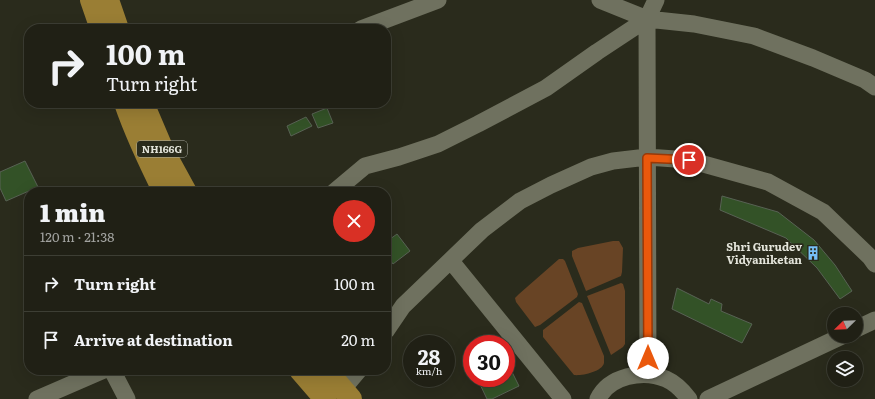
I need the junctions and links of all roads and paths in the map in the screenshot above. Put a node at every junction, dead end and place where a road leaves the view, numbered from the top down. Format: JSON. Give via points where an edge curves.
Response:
{"nodes":[{"id":1,"x":92,"y":0,"type":"edge"},
{"id":2,"x":108,"y":0,"type":"edge"},
{"id":3,"x":438,"y":0,"type":"edge"},
{"id":4,"x":600,"y":0,"type":"edge"},
{"id":5,"x":656,"y":0,"type":"edge"},
{"id":6,"x":647,"y":19,"type":"junction"},
{"id":7,"x":99,"y":24,"type":"edge"},
{"id":8,"x":116,"y":24,"type":"edge"},
{"id":9,"x":373,"y":24,"type":"edge"},
{"id":10,"x":875,"y":87,"type":"edge"},
{"id":11,"x":128,"y":108,"type":"edge"},
{"id":12,"x":145,"y":108,"type":"edge"},
{"id":13,"x":647,"y":158,"type":"junction"},
{"id":14,"x":162,"y":187,"type":"edge"},
{"id":15,"x":183,"y":187,"type":"edge"},
{"id":16,"x":340,"y":187,"type":"edge"},
{"id":17,"x":451,"y":261,"type":"junction"},
{"id":18,"x":875,"y":264,"type":"edge"},
{"id":19,"x":391,"y":319,"type":"edge"},
{"id":20,"x":875,"y":320,"type":"edge"},
{"id":21,"x":863,"y":326,"type":"edge"},
{"id":22,"x":827,"y":343,"type":"edge"},
{"id":23,"x":648,"y":374,"type":"junction"},
{"id":24,"x":92,"y":375,"type":"edge"},
{"id":25,"x":115,"y":375,"type":"edge"},
{"id":26,"x":308,"y":375,"type":"edge"},
{"id":27,"x":329,"y":375,"type":"edge"},
{"id":28,"x":355,"y":375,"type":"edge"},
{"id":29,"x":340,"y":396,"type":"edge"},
{"id":30,"x":37,"y":399,"type":"edge"},
{"id":31,"x":127,"y":399,"type":"edge"},
{"id":32,"x":563,"y":399,"type":"edge"},
{"id":33,"x":598,"y":399,"type":"edge"},
{"id":34,"x":689,"y":399,"type":"edge"},
{"id":35,"x":708,"y":399,"type":"edge"}],
"edges":[{"from":1,"to":7,"type":"highway"},
{"from":2,"to":8,"type":"highway"},
{"from":3,"to":9,"type":"street"},
{"from":4,"to":6,"type":"street"},
{"from":5,"to":6,"type":"street"},
{"from":6,"to":10,"type":"street","via":[[694,24],[754,36],[864,80]]},
{"from":6,"to":13,"type":"street"},
{"from":6,"to":16,"type":"street","via":[[546,88],[438,144],[399,158],[365,166]]},
{"from":11,"to":14,"type":"highway","number":"NH166G","via":[[139,141]]},
{"from":12,"to":15,"type":"highway","number":"NH166G","via":[[163,150]]},
{"from":13,"to":17,"type":"street","via":[[613,161],[591,167],[551,185],[520,202],[482,230]]},
{"from":13,"to":18,"type":"street","via":[[689,160],[768,182],[823,212]]},
{"from":13,"to":23,"type":"street"},
{"from":17,"to":19,"type":"street"},
{"from":17,"to":32,"type":"street"},
{"from":20,"to":21,"type":"street"},
{"from":22,"to":35,"type":"street"},
{"from":23,"to":33,"type":"street","via":[[629,375],[613,383]]},
{"from":23,"to":34,"type":"street","via":[[666,379],[682,390]]},
{"from":24,"to":30,"type":"street"},
{"from":25,"to":31,"type":"street"},
{"from":26,"to":29,"type":"highway"},
{"from":27,"to":29,"type":"highway"},
{"from":28,"to":29,"type":"street"}]}
